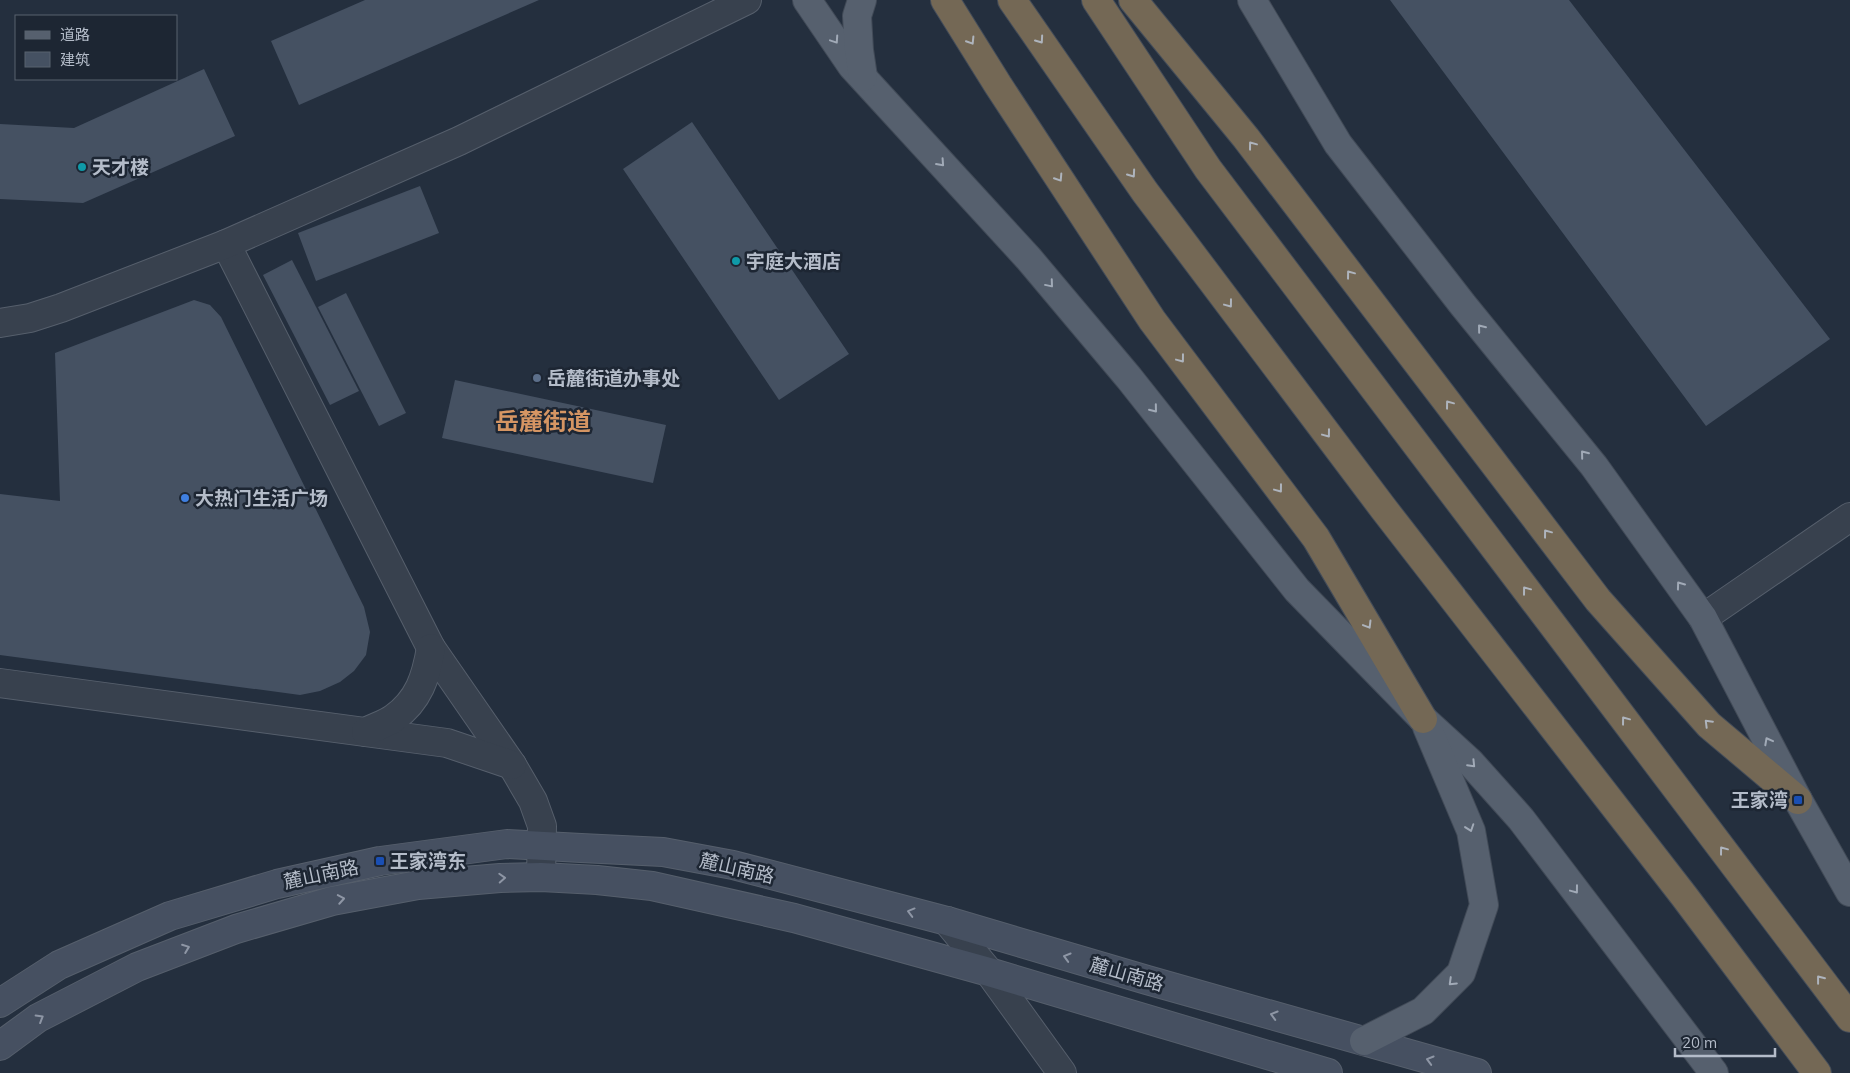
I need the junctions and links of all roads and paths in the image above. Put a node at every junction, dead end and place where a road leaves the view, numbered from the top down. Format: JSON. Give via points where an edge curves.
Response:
{"nodes":[{"id":1,"x":747,"y":0,"type":"edge"},
{"id":2,"x":808,"y":0,"type":"edge"},
{"id":3,"x":862,"y":0,"type":"edge"},
{"id":4,"x":945,"y":0,"type":"edge"},
{"id":5,"x":1012,"y":0,"type":"edge"},
{"id":6,"x":1096,"y":0,"type":"edge"},
{"id":7,"x":1133,"y":0,"type":"edge"},
{"id":8,"x":1252,"y":0,"type":"edge"},
{"id":9,"x":863,"y":78,"type":"junction"},
{"id":10,"x":226,"y":244,"type":"junction"},
{"id":11,"x":0,"y":323,"type":"edge"},
{"id":12,"x":1850,"y":517,"type":"edge"},
{"id":13,"x":1703,"y":618,"type":"junction"},
{"id":14,"x":431,"y":648,"type":"junction"},
{"id":15,"x":0,"y":683,"type":"edge"},
{"id":16,"x":1424,"y":719,"type":"junction"},
{"id":17,"x":366,"y":732,"type":"junction"},
{"id":18,"x":512,"y":765,"type":"junction"},
{"id":19,"x":1798,"y":800,"type":"junction"},
{"id":20,"x":542,"y":846,"type":"junction"},
{"id":21,"x":1850,"y":852,"type":"edge"},
{"id":22,"x":541,"y":877,"type":"junction"},
{"id":23,"x":1850,"y":892,"type":"edge"},
{"id":24,"x":947,"y":921,"type":"junction"},
{"id":25,"x":989,"y":972,"type":"junction"},
{"id":26,"x":0,"y":1003,"type":"edge"},
{"id":27,"x":1850,"y":1018,"type":"edge"},
{"id":28,"x":1364,"y":1041,"type":"junction"},
{"id":29,"x":0,"y":1046,"type":"edge"},
{"id":30,"x":1062,"y":1073,"type":"edge"},
{"id":31,"x":1328,"y":1073,"type":"edge"},
{"id":32,"x":1477,"y":1073,"type":"edge"},
{"id":33,"x":1714,"y":1073,"type":"edge"},
{"id":34,"x":1817,"y":1073,"type":"edge"}],
"edges":[{"from":1,"to":10,"type":"street","via":[[459,141]]},
{"from":2,"to":9,"type":"main road","one_way":true},
{"from":3,"to":9,"type":"main road","via":[[857,16]]},
{"from":4,"to":16,"type":"highway","one_way":true,"via":[[1152,320],[1316,538]]},
{"from":5,"to":34,"type":"highway","one_way":true,"via":[[1145,192],[1382,508],[1684,896]]},
{"from":27,"to":6,"type":"highway","one_way":true,"via":[[1208,169]]},
{"from":19,"to":7,"type":"highway","one_way":true,"via":[[1709,725],[1598,600],[1246,138]]},
{"from":13,"to":8,"type":"main road","one_way":true,"via":[[1594,466],[1463,306],[1338,144]]},
{"from":9,"to":16,"type":"main road","one_way":true,"via":[[1029,259],[1129,378],[1297,590]]},
{"from":10,"to":11,"type":"street","via":[[61,308]]},
{"from":10,"to":14,"type":"street"},
{"from":12,"to":13,"type":"street"},
{"from":19,"to":13,"type":"main road","one_way":true},
{"from":14,"to":17,"type":"street","via":[[426,674],[415,698],[394,718]]},
{"from":14,"to":18,"type":"street"},
{"from":15,"to":17,"type":"street"},
{"from":16,"to":28,"type":"main road","one_way":true,"via":[[1471,831],[1484,905],[1461,974],[1423,1011]]},
{"from":16,"to":33,"type":"main road","one_way":true,"via":[[1470,762],[1521,819]]},
{"from":17,"to":18,"type":"street","via":[[447,743]]},
{"from":18,"to":20,"type":"street","via":[[533,800],[542,826]]},
{"from":19,"to":21,"type":"main road"},
{"from":19,"to":23,"type":"main road"},
{"from":20,"to":22,"type":"street"},
{"from":24,"to":20,"type":"main road","name":"麓山南路","one_way":true,"via":[[733,865],[663,852]]},
{"from":20,"to":26,"type":"main road","name":"麓山南路","via":[[507,844],[380,861],[277,884],[170,916],[59,965]]},
{"from":22,"to":25,"type":"main road","name":"麓山南路","via":[[652,886],[794,918]]},
{"from":29,"to":22,"type":"main road","name":"麓山南路","one_way":true,"via":[[38,1018],[136,967],[236,929],[332,901],[418,885]]},
{"from":24,"to":25,"type":"street"},
{"from":28,"to":24,"type":"main road","name":"麓山南路","one_way":true},
{"from":25,"to":30,"type":"street"},
{"from":25,"to":31,"type":"main road","name":"麓山南路"},
{"from":32,"to":28,"type":"main road","name":"麓山南路","one_way":true}]}
